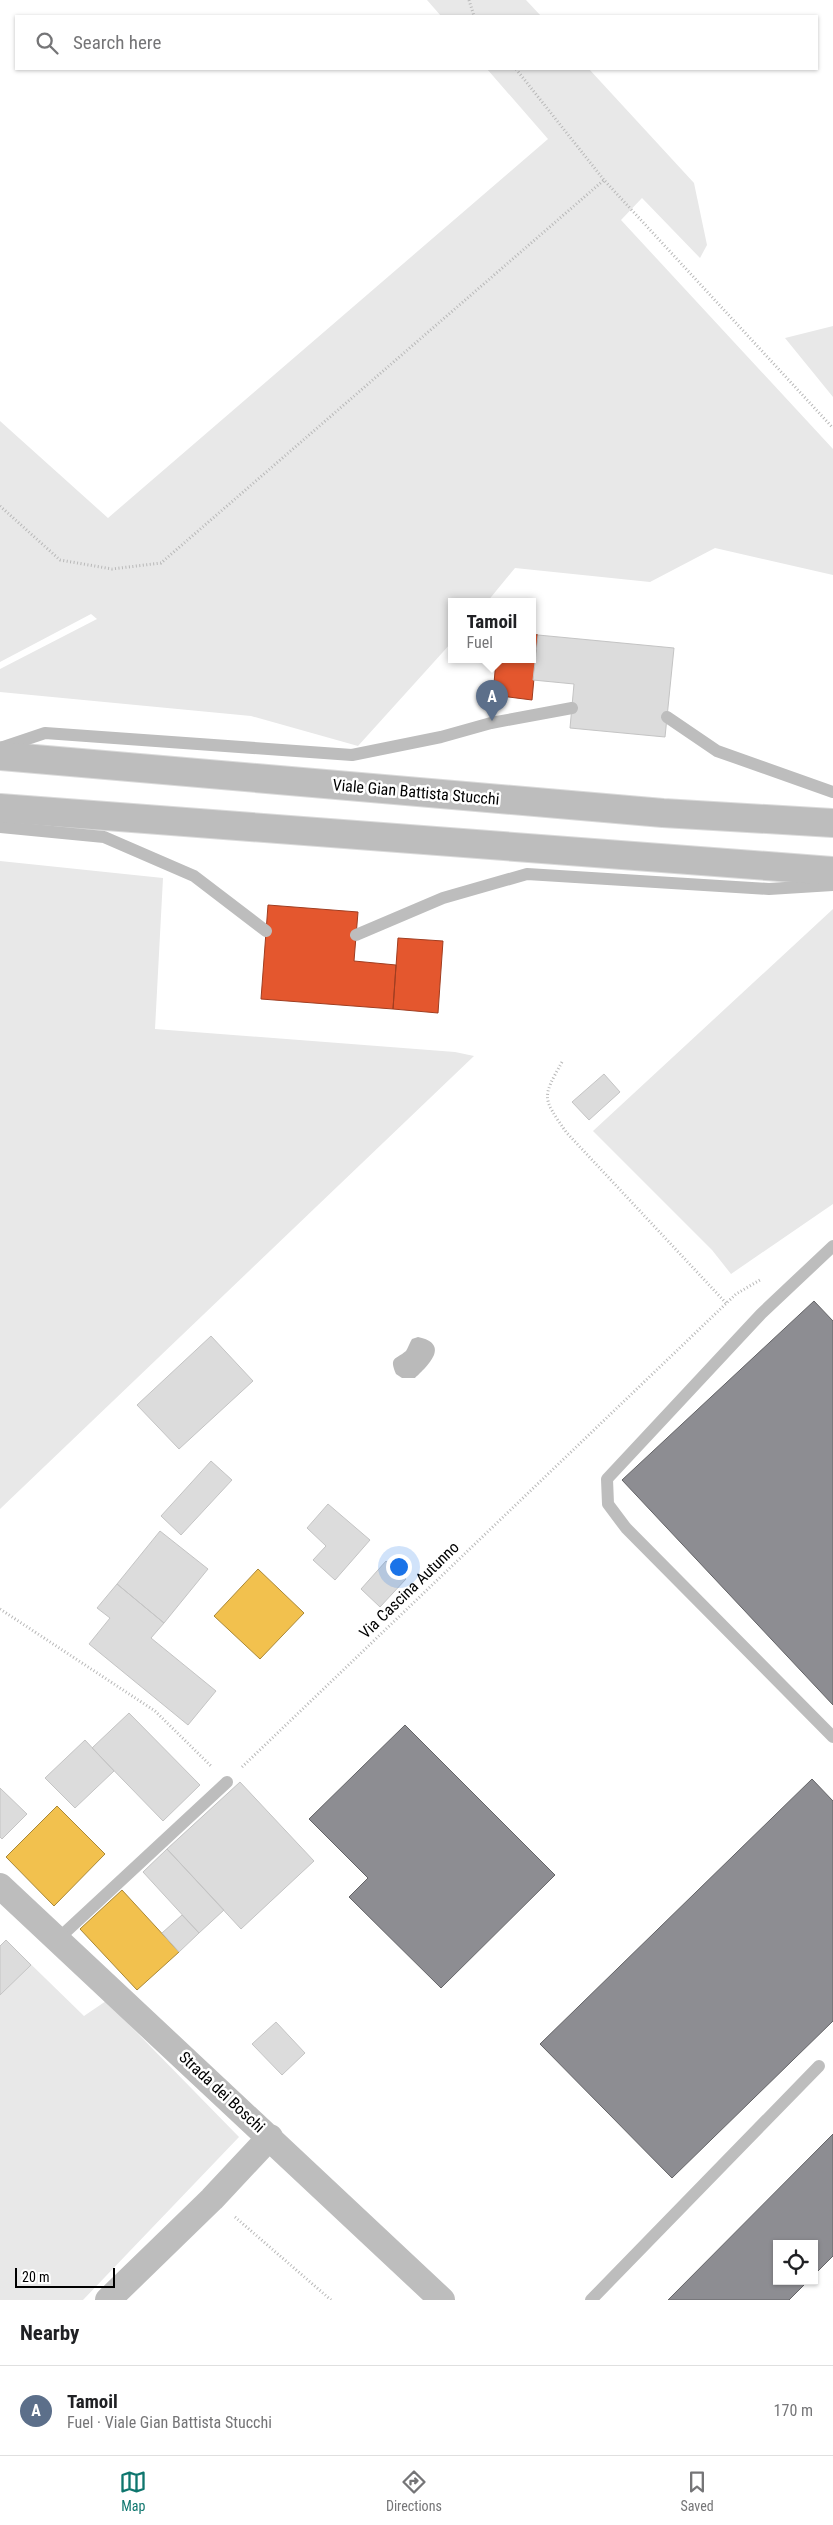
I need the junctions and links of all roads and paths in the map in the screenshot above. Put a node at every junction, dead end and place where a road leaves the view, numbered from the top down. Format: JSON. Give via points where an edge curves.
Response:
{"nodes":[{"id":1,"x":469,"y":0,"type":"edge"},
{"id":2,"x":474,"y":15,"type":"edge"},
{"id":3,"x":517,"y":70,"type":"edge"},
{"id":4,"x":604,"y":180,"type":"junction"},
{"id":5,"x":833,"y":428,"type":"edge"},
{"id":6,"x":0,"y":506,"type":"edge"},
{"id":7,"x":572,"y":708,"type":"dead end"},
{"id":8,"x":667,"y":717,"type":"dead end"},
{"id":9,"x":0,"y":748,"type":"edge"},
{"id":10,"x":0,"y":756,"type":"edge"},
{"id":11,"x":833,"y":792,"type":"edge"},
{"id":12,"x":0,"y":808,"type":"edge"},
{"id":13,"x":833,"y":823,"type":"edge"},
{"id":14,"x":0,"y":827,"type":"edge"},
{"id":15,"x":833,"y":871,"type":"edge"},
{"id":16,"x":833,"y":885,"type":"edge"},
{"id":17,"x":266,"y":931,"type":"dead end"},
{"id":18,"x":356,"y":935,"type":"dead end"},
{"id":19,"x":562,"y":1062,"type":"dead end"},
{"id":20,"x":833,"y":1246,"type":"edge"},
{"id":21,"x":766,"y":1276,"type":"dead end"},
{"id":22,"x":726,"y":1303,"type":"junction"},
{"id":23,"x":0,"y":1609,"type":"edge"},
{"id":24,"x":833,"y":1737,"type":"edge"},
{"id":25,"x":227,"y":1782,"type":"junction"},
{"id":26,"x":0,"y":1886,"type":"edge"},
{"id":27,"x":58,"y":1939,"type":"junction"},
{"id":28,"x":819,"y":2066,"type":"dead end"},
{"id":29,"x":270,"y":2137,"type":"junction"},
{"id":30,"x":212,"y":2199,"type":"junction"},
{"id":31,"x":108,"y":2300,"type":"edge"},
{"id":32,"x":331,"y":2300,"type":"edge"},
{"id":33,"x":442,"y":2300,"type":"edge"},
{"id":34,"x":591,"y":2300,"type":"edge"}],
"edges":[{"from":1,"to":2,"type":"path"},
{"from":3,"to":4,"type":"path"},
{"from":4,"to":5,"type":"path"},
{"from":4,"to":6,"type":"path","via":[[161,563],[112,569],[60,560]]},
{"from":7,"to":9,"type":"lane","via":[[352,755],[45,733]]},
{"from":8,"to":11,"type":"lane","via":[[717,751]]},
{"from":10,"to":13,"type":"highway","name":"Viale Gian Battista Stucchi","via":[[663,813]]},
{"from":12,"to":15,"type":"highway"},
{"from":14,"to":17,"type":"lane","via":[[104,837],[194,876]]},
{"from":16,"to":18,"type":"lane","via":[[769,889],[527,874],[444,898]]},
{"from":19,"to":22,"type":"path","via":[[546,1092],[548,1106],[566,1132]]},
{"from":20,"to":24,"type":"lane","via":[[761,1314],[607,1479],[608,1504],[626,1528]]},
{"from":21,"to":22,"type":"path","name":"Via Cascina Autunno"},
{"from":22,"to":25,"type":"path","name":"Via Cascina Autunno"},
{"from":23,"to":25,"type":"path","via":[[155,1711]]},
{"from":25,"to":27,"type":"lane"},
{"from":26,"to":27,"type":"street","name":"Strada dei Boschi"},
{"from":27,"to":29,"type":"street","name":"Strada dei Boschi"},
{"from":28,"to":34,"type":"lane"},
{"from":29,"to":30,"type":"street"},
{"from":29,"to":33,"type":"street","name":"Strada dei Boschi"},
{"from":30,"to":31,"type":"street"},
{"from":30,"to":32,"type":"path"}]}
